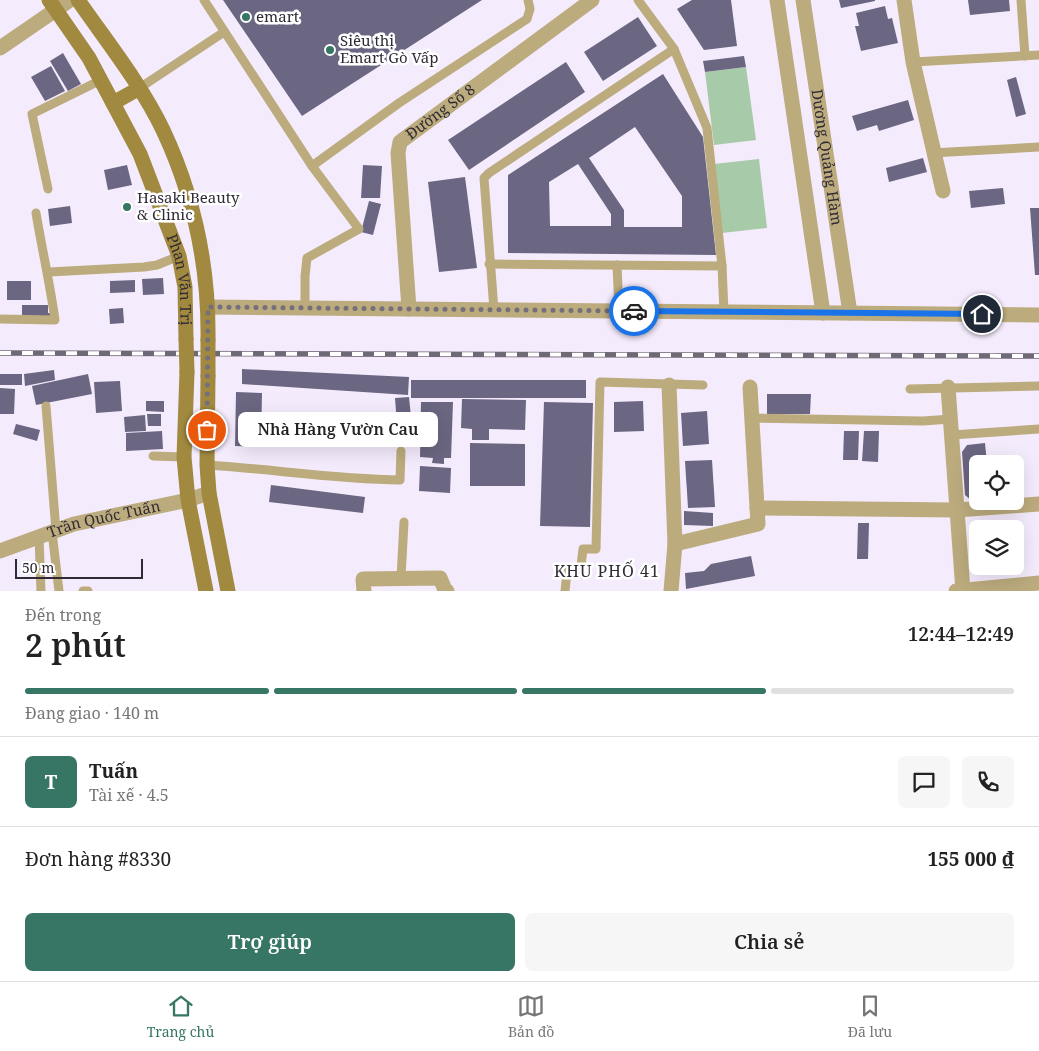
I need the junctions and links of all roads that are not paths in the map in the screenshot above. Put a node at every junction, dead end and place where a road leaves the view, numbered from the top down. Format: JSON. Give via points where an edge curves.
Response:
{"nodes":[{"id":1,"x":70,"y":0,"type":"edge"},
{"id":2,"x":78,"y":0,"type":"edge"},
{"id":3,"x":204,"y":0,"type":"edge"},
{"id":4,"x":528,"y":0,"type":"edge"},
{"id":5,"x":638,"y":0,"type":"edge"},
{"id":6,"x":777,"y":0,"type":"edge"},
{"id":7,"x":803,"y":0,"type":"edge"},
{"id":8,"x":904,"y":0,"type":"edge"},
{"id":9,"x":1021,"y":0,"type":"edge"},
{"id":10,"x":584,"y":2,"type":"edge"},
{"id":11,"x":52,"y":5,"type":"edge"},
{"id":12,"x":224,"y":32,"type":"junction"},
{"id":13,"x":0,"y":48,"type":"edge"},
{"id":14,"x":674,"y":49,"type":"junction"},
{"id":15,"x":1039,"y":55,"type":"edge"},
{"id":16,"x":1025,"y":56,"type":"junction"},
{"id":17,"x":912,"y":62,"type":"junction"},
{"id":18,"x":101,"y":80,"type":"junction"},
{"id":19,"x":138,"y":89,"type":"junction"},
{"id":20,"x":113,"y":103,"type":"junction"},
{"id":21,"x":1039,"y":147,"type":"edge"},
{"id":22,"x":932,"y":153,"type":"junction"},
{"id":23,"x":312,"y":166,"type":"junction"},
{"id":24,"x":48,"y":189,"type":"dead end"},
{"id":25,"x":942,"y":191,"type":"dead end"},
{"id":26,"x":36,"y":213,"type":"dead end"},
{"id":27,"x":179,"y":256,"type":"junction"},
{"id":28,"x":490,"y":264,"type":"junction"},
{"id":29,"x":617,"y":265,"type":"junction"},
{"id":30,"x":722,"y":266,"type":"junction"},
{"id":31,"x":49,"y":272,"type":"junction"},
{"id":32,"x":208,"y":307,"type":"junction"},
{"id":33,"x":305,"y":308,"type":"junction"},
{"id":34,"x":409,"y":309,"type":"junction"},
{"id":35,"x":494,"y":310,"type":"junction"},
{"id":36,"x":619,"y":311,"type":"junction"},
{"id":37,"x":724,"y":312,"type":"junction"},
{"id":38,"x":823,"y":312,"type":"junction"},
{"id":39,"x":850,"y":313,"type":"junction"},
{"id":40,"x":1039,"y":315,"type":"edge"},
{"id":41,"x":0,"y":319,"type":"edge"},
{"id":42,"x":669,"y":385,"type":"junction"},
{"id":43,"x":703,"y":385,"type":"dead end"},
{"id":44,"x":1039,"y":386,"type":"edge"},
{"id":45,"x":948,"y":387,"type":"junction"},
{"id":46,"x":750,"y":388,"type":"dead end"},
{"id":47,"x":910,"y":389,"type":"dead end"},
{"id":48,"x":46,"y":406,"type":"dead end"},
{"id":49,"x":751,"y":418,"type":"junction"},
{"id":50,"x":951,"y":420,"type":"junction"},
{"id":51,"x":1039,"y":429,"type":"edge"},
{"id":52,"x":952,"y":435,"type":"junction"},
{"id":53,"x":401,"y":451,"type":"dead end"},
{"id":54,"x":153,"y":456,"type":"dead end"},
{"id":55,"x":184,"y":457,"type":"junction"},
{"id":56,"x":206,"y":465,"type":"junction"},
{"id":57,"x":209,"y":493,"type":"junction"},
{"id":58,"x":188,"y":500,"type":"junction"},
{"id":59,"x":1039,"y":504,"type":"edge"},
{"id":60,"x":757,"y":508,"type":"junction"},
{"id":61,"x":957,"y":510,"type":"junction"},
{"id":62,"x":404,"y":522,"type":"dead end"},
{"id":63,"x":49,"y":533,"type":"junction"},
{"id":64,"x":674,"y":544,"type":"junction"},
{"id":65,"x":0,"y":551,"type":"edge"},
{"id":66,"x":401,"y":578,"type":"junction"},
{"id":67,"x":1039,"y":583,"type":"edge"},
{"id":68,"x":41,"y":591,"type":"edge"},
{"id":69,"x":58,"y":591,"type":"edge"},
{"id":70,"x":83,"y":591,"type":"edge"},
{"id":71,"x":88,"y":591,"type":"edge"},
{"id":72,"x":206,"y":591,"type":"edge"},
{"id":73,"x":228,"y":591,"type":"edge"},
{"id":74,"x":364,"y":591,"type":"edge"},
{"id":75,"x":447,"y":591,"type":"edge"},
{"id":76,"x":565,"y":591,"type":"edge"},
{"id":77,"x":671,"y":591,"type":"edge"},
{"id":78,"x":961,"y":591,"type":"edge"}],
"edges":[{"from":1,"to":11,"type":"street"},
{"from":2,"to":19,"type":"main road","name":"Phan Văn Trị"},
{"from":3,"to":12,"type":"lane"},
{"from":4,"to":23,"type":"lane","via":[[527,19],[399,103]]},
{"from":5,"to":14,"type":"lane"},
{"from":6,"to":38,"type":"street","name":"Dương Quảng Hàm"},
{"from":7,"to":39,"type":"street","name":"Dương Quảng Hàm"},
{"from":8,"to":17,"type":"street"},
{"from":9,"to":16,"type":"lane"},
{"from":10,"to":34,"type":"street","name":"Đường Số 8","via":[[400,142],[398,153]]},
{"from":11,"to":13,"type":"street"},
{"from":11,"to":18,"type":"main road","name":"Phan Văn Trị"},
{"from":12,"to":19,"type":"lane"},
{"from":12,"to":23,"type":"lane"},
{"from":14,"to":28,"type":"lane","via":[[489,172],[484,178],[484,185]]},
{"from":14,"to":30,"type":"lane","via":[[707,128]]},
{"from":15,"to":16,"type":"lane"},
{"from":16,"to":17,"type":"lane"},
{"from":17,"to":22,"type":"street"},
{"from":18,"to":20,"type":"main road","name":"Phan Văn Trị"},
{"from":18,"to":24,"type":"lane","via":[[32,114]]},
{"from":19,"to":20,"type":"main road"},
{"from":19,"to":32,"type":"main road","name":"Phan Văn Trị","via":[[163,129],[178,167],[203,255]]},
{"from":20,"to":27,"type":"main road","name":"Phan Văn Trị","via":[[140,154]]},
{"from":21,"to":22,"type":"lane"},
{"from":22,"to":25,"type":"street"},
{"from":23,"to":33,"type":"lane","via":[[359,230],[307,258]]},
{"from":26,"to":31,"type":"lane","via":[[42,252]]},
{"from":27,"to":31,"type":"lane","via":[[144,267]]},
{"from":27,"to":55,"type":"main road","name":"Phan Văn Trị","bridge":true,"via":[[185,287]]},
{"from":28,"to":29,"type":"lane"},
{"from":28,"to":35,"type":"lane"},
{"from":29,"to":30,"type":"lane"},
{"from":29,"to":36,"type":"lane"},
{"from":30,"to":37,"type":"lane"},
{"from":31,"to":41,"type":"lane","via":[[55,320]]},
{"from":32,"to":33,"type":"street"},
{"from":32,"to":56,"type":"main road","name":"Phan Văn Trị","bridge":true},
{"from":33,"to":34,"type":"street"},
{"from":34,"to":35,"type":"street"},
{"from":35,"to":36,"type":"street"},
{"from":36,"to":37,"type":"street"},
{"from":37,"to":38,"type":"street"},
{"from":38,"to":39,"type":"street"},
{"from":39,"to":40,"type":"street"},
{"from":42,"to":43,"type":"lane"},
{"from":42,"to":64,"type":"street"},
{"from":42,"to":76,"type":"lane","via":[[600,382],[596,549],[583,549],[580,574],[567,572]]},
{"from":44,"to":45,"type":"lane"},
{"from":45,"to":47,"type":"lane"},
{"from":45,"to":50,"type":"street"},
{"from":46,"to":49,"type":"street"},
{"from":48,"to":63,"type":"lane"},
{"from":49,"to":50,"type":"lane"},
{"from":49,"to":60,"type":"street"},
{"from":50,"to":52,"type":"street"},
{"from":51,"to":52,"type":"lane"},
{"from":52,"to":61,"type":"street"},
{"from":53,"to":56,"type":"lane","via":[[400,480]]},
{"from":54,"to":55,"type":"lane"},
{"from":55,"to":58,"type":"main road","name":"Phan Văn Trị"},
{"from":56,"to":57,"type":"main road","name":"Phan Văn Trị"},
{"from":57,"to":58,"type":"street","name":"Trần Quốc Tuấn"},
{"from":57,"to":73,"type":"main road","name":"Phan Văn Trị"},
{"from":58,"to":63,"type":"street","name":"Trần Quốc Tuấn","via":[[74,524]]},
{"from":58,"to":72,"type":"main road","name":"Phan Văn Trị"},
{"from":59,"to":61,"type":"street"},
{"from":60,"to":61,"type":"street"},
{"from":60,"to":64,"type":"street","via":[[758,524]]},
{"from":61,"to":78,"type":"street"},
{"from":62,"to":66,"type":"lane"},
{"from":63,"to":65,"type":"street","name":"Trần Quốc Tuấn"},
{"from":63,"to":68,"type":"lane"},
{"from":63,"to":69,"type":"lane"},
{"from":64,"to":77,"type":"street"},
{"from":66,"to":74,"type":"street","via":[[363,579]]},
{"from":66,"to":75,"type":"street","via":[[440,578]]},
{"from":67,"to":78,"type":"street"},
{"from":70,"to":71,"type":"lane"}]}
